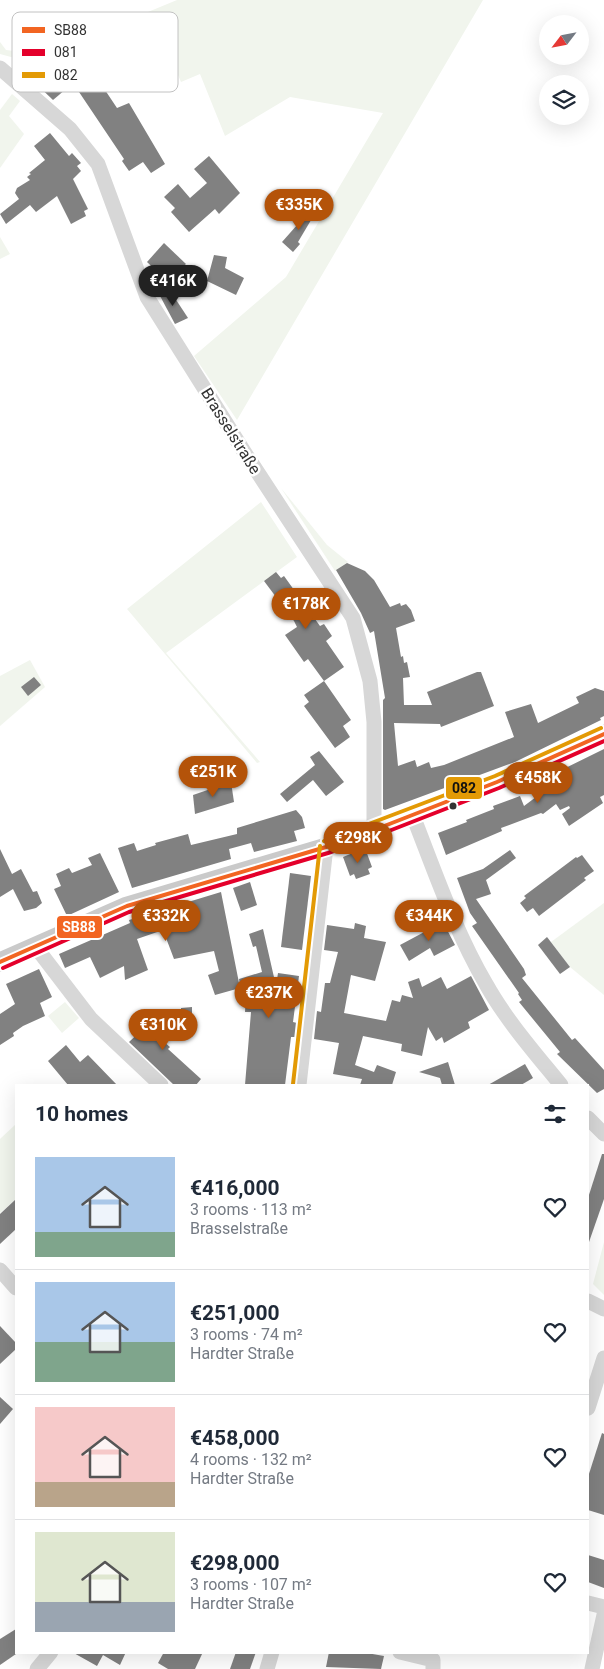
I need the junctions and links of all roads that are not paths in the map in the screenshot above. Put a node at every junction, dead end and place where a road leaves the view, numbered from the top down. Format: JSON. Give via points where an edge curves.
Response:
{"nodes":[{"id":1,"x":0,"y":68,"type":"edge"},
{"id":2,"x":12,"y":78,"type":"edge"},
{"id":3,"x":28,"y":92,"type":"edge"},
{"id":4,"x":604,"y":734,"type":"edge"},
{"id":5,"x":413,"y":816,"type":"junction"},
{"id":6,"x":374,"y":830,"type":"junction"},
{"id":7,"x":326,"y":847,"type":"junction"},
{"id":8,"x":35,"y":946,"type":"junction"},
{"id":9,"x":0,"y":962,"type":"edge"},
{"id":10,"x":160,"y":1084,"type":"edge"},
{"id":11,"x":299,"y":1084,"type":"edge"},
{"id":12,"x":560,"y":1084,"type":"edge"},
{"id":13,"x":589,"y":1119,"type":"edge"},
{"id":14,"x":604,"y":1134,"type":"edge"},
{"id":15,"x":0,"y":1270,"type":"edge"},
{"id":16,"x":15,"y":1287,"type":"edge"},
{"id":17,"x":589,"y":1302,"type":"edge"},
{"id":18,"x":604,"y":1310,"type":"edge"},
{"id":19,"x":604,"y":1358,"type":"edge"},
{"id":20,"x":589,"y":1405,"type":"edge"},
{"id":21,"x":589,"y":1603,"type":"edge"},
{"id":22,"x":604,"y":1607,"type":"edge"},
{"id":23,"x":604,"y":1615,"type":"edge"},
{"id":24,"x":49,"y":1654,"type":"edge"},
{"id":25,"x":271,"y":1654,"type":"edge"},
{"id":26,"x":408,"y":1654,"type":"edge"},
{"id":27,"x":37,"y":1669,"type":"edge"},
{"id":28,"x":267,"y":1669,"type":"edge"},
{"id":29,"x":433,"y":1669,"type":"edge"},
{"id":30,"x":592,"y":1669,"type":"edge"}],
"edges":[{"from":1,"to":2,"type":"street","name":"Brasselstraße"},
{"from":3,"to":6,"type":"street","name":"Brasselstraße","via":[[70,129],[98,164],[147,297],[242,450],[353,618],[370,681],[374,722]]},
{"from":4,"to":5,"type":"main road"},
{"from":5,"to":6,"type":"main road"},
{"from":5,"to":12,"type":"street","via":[[456,925],[486,985],[533,1052]]},
{"from":6,"to":7,"type":"main road"},
{"from":7,"to":8,"type":"main road","via":[[127,906]]},
{"from":7,"to":11,"type":"street"},
{"from":8,"to":9,"type":"main road"},
{"from":8,"to":10,"type":"street","via":[[91,1019]]},
{"from":13,"to":14,"type":"street"},
{"from":15,"to":16,"type":"street"},
{"from":17,"to":18,"type":"street"},
{"from":19,"to":20,"type":"street"},
{"from":21,"to":22,"type":"street"},
{"from":23,"to":30,"type":"street"},
{"from":24,"to":27,"type":"street"},
{"from":25,"to":28,"type":"street"},
{"from":26,"to":29,"type":"street","via":[[433,1660]]}]}
